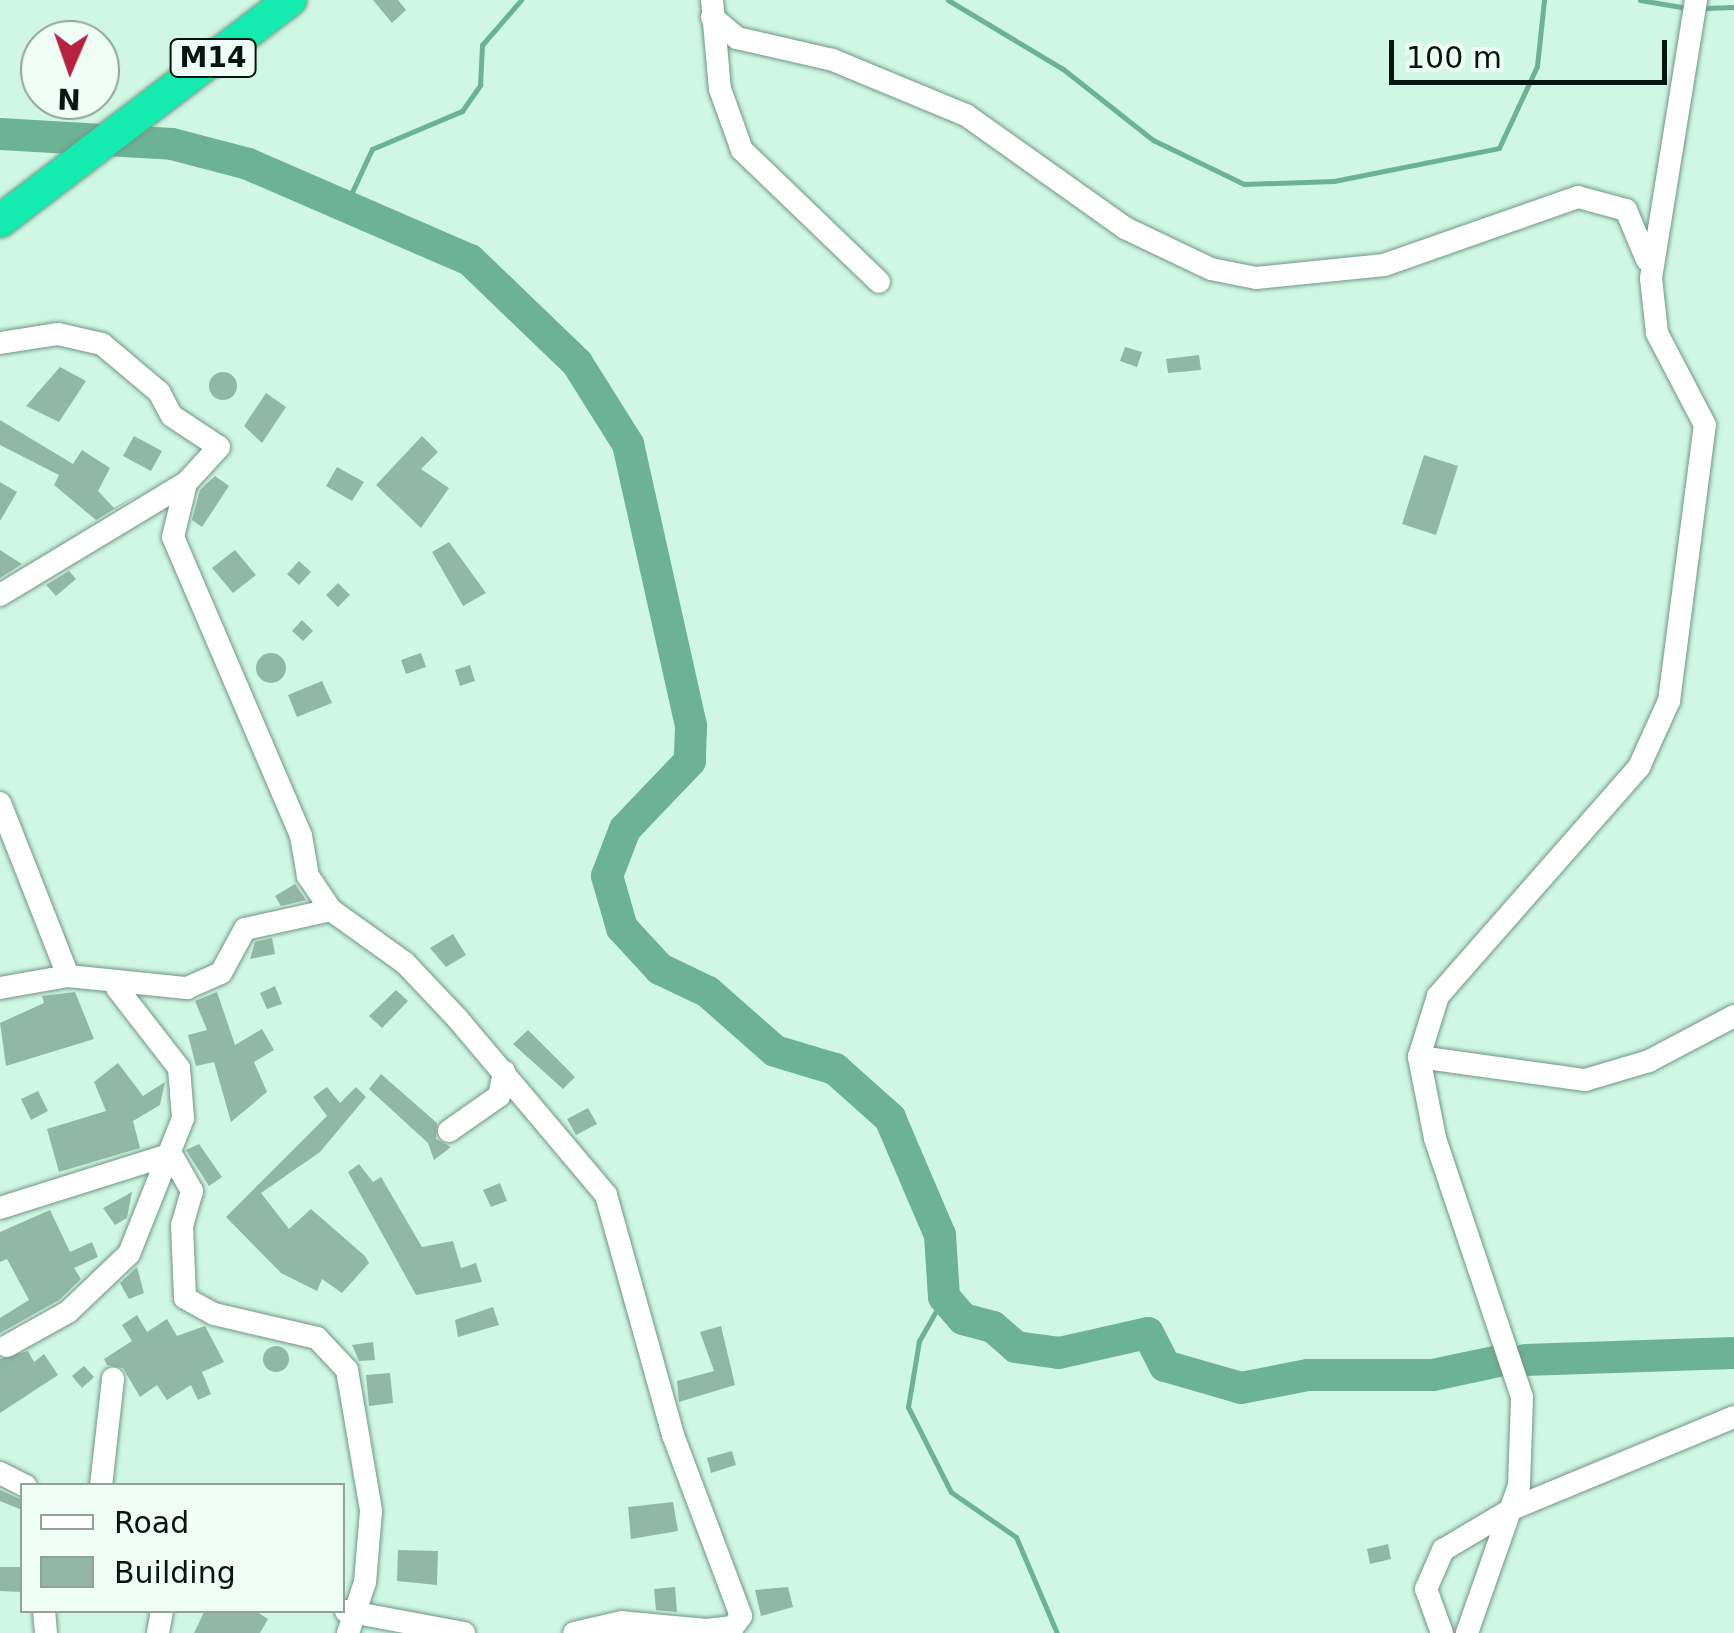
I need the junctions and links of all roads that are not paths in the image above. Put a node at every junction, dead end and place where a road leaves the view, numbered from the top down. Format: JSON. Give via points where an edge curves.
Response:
{"nodes":[{"id":1,"x":290,"y":0,"type":"edge"},
{"id":2,"x":1696,"y":0,"type":"edge"},
{"id":3,"x":712,"y":8,"type":"edge"},
{"id":4,"x":0,"y":220,"type":"edge"},
{"id":5,"x":1651,"y":278,"type":"junction"},
{"id":6,"x":879,"y":282,"type":"dead end"},
{"id":7,"x":0,"y":344,"type":"edge"},
{"id":8,"x":186,"y":483,"type":"junction"},
{"id":9,"x":0,"y":595,"type":"edge"},
{"id":10,"x":0,"y":803,"type":"edge"},
{"id":11,"x":331,"y":910,"type":"junction"},
{"id":12,"x":68,"y":976,"type":"junction"},
{"id":13,"x":0,"y":988,"type":"edge"},
{"id":14,"x":117,"y":988,"type":"junction"},
{"id":15,"x":1734,"y":1016,"type":"edge"},
{"id":16,"x":1419,"y":1057,"type":"junction"},
{"id":17,"x":504,"y":1072,"type":"junction"},
{"id":18,"x":449,"y":1131,"type":"dead end"},
{"id":19,"x":172,"y":1154,"type":"junction"},
{"id":20,"x":0,"y":1208,"type":"edge"},
{"id":21,"x":6,"y":1346,"type":"dead end"},
{"id":22,"x":114,"y":1379,"type":"dead end"},
{"id":23,"x":1734,"y":1417,"type":"edge"},
{"id":24,"x":101,"y":1483,"type":"edge"},
{"id":25,"x":1512,"y":1509,"type":"junction"},
{"id":26,"x":349,"y":1619,"type":"edge"},
{"id":27,"x":464,"y":1633,"type":"edge"},
{"id":28,"x":574,"y":1633,"type":"edge"},
{"id":29,"x":1442,"y":1633,"type":"edge"},
{"id":30,"x":1466,"y":1633,"type":"edge"}],
"edges":[{"from":1,"to":4,"type":"highway","number":"M14"},
{"from":2,"to":5,"type":"street"},
{"from":3,"to":5,"type":"street","via":[[737,38],[833,60],[966,115],[1126,228],[1211,269],[1256,278],[1384,264],[1578,197],[1626,210]]},
{"from":3,"to":6,"type":"street","via":[[720,89],[742,150]]},
{"from":5,"to":16,"type":"street","via":[[1657,333],[1705,426],[1661,729],[1640,767],[1446,985]]},
{"from":7,"to":8,"type":"street","via":[[58,334],[102,344],[125,360],[172,416],[219,447]]},
{"from":8,"to":9,"type":"street","via":[[106,539]]},
{"from":8,"to":11,"type":"street","via":[[174,537],[300,836],[308,876]]},
{"from":10,"to":12,"type":"street"},
{"from":11,"to":14,"type":"street","via":[[245,930],[208,981]]},
{"from":11,"to":17,"type":"street","via":[[405,963]]},
{"from":12,"to":13,"type":"street"},
{"from":12,"to":14,"type":"street"},
{"from":14,"to":19,"type":"street","via":[[186,1089]]},
{"from":15,"to":16,"type":"street","via":[[1649,1061],[1585,1080]]},
{"from":16,"to":25,"type":"street","via":[[1435,1138],[1522,1397]]},
{"from":17,"to":18,"type":"street","via":[[499,1096]]},
{"from":17,"to":28,"type":"street","via":[[606,1194],[672,1435],[741,1616],[733,1627],[706,1630],[622,1622]]},
{"from":19,"to":20,"type":"street"},
{"from":19,"to":21,"type":"street","via":[[113,1274]]},
{"from":19,"to":26,"type":"street","via":[[192,1191],[182,1225],[185,1298],[214,1314],[317,1338],[347,1370],[371,1511]]},
{"from":22,"to":24,"type":"street"},
{"from":23,"to":25,"type":"street"},
{"from":25,"to":29,"type":"street","via":[[1430,1562],[1426,1589]]},
{"from":25,"to":30,"type":"street"},
{"from":26,"to":27,"type":"street"}]}
